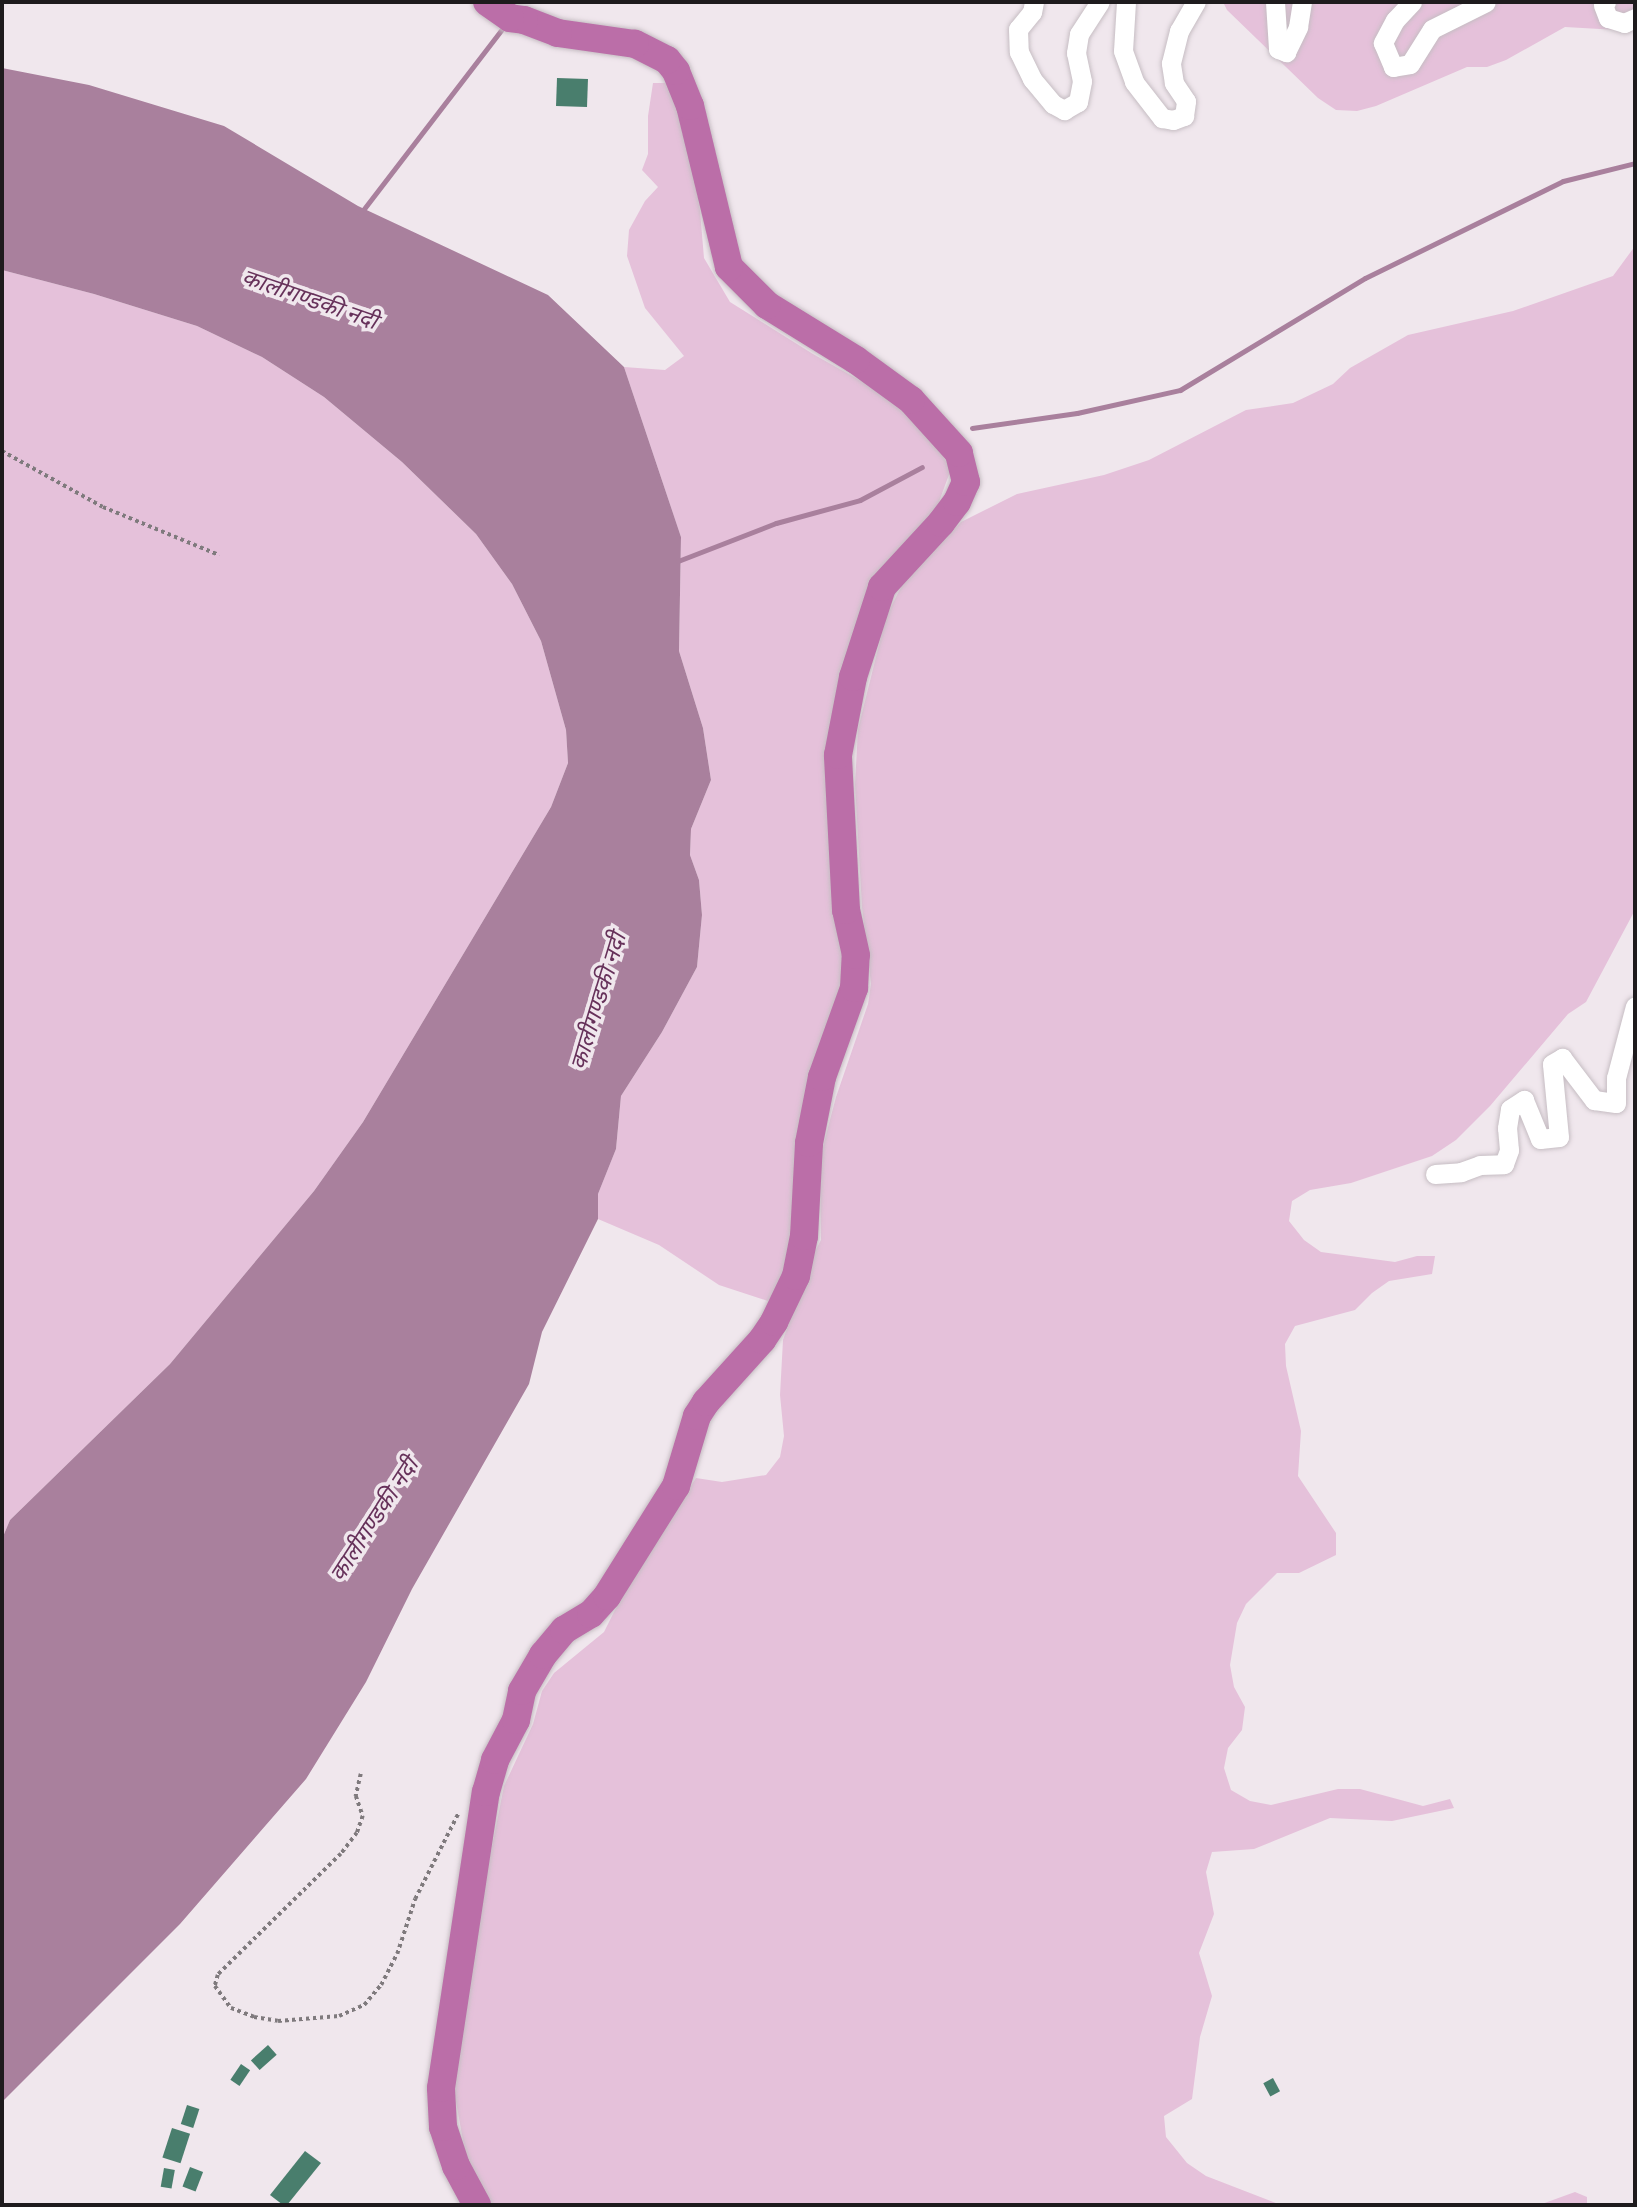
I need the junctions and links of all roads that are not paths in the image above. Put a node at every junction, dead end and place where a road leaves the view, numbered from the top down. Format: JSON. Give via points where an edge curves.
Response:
{"nodes":[{"id":1,"x":487,"y":2,"type":"edge"},
{"id":2,"x":1034,"y":2,"type":"edge"},
{"id":3,"x":1100,"y":2,"type":"edge"},
{"id":4,"x":1126,"y":2,"type":"edge"},
{"id":5,"x":1196,"y":2,"type":"edge"},
{"id":6,"x":1275,"y":2,"type":"edge"},
{"id":7,"x":1302,"y":2,"type":"edge"},
{"id":8,"x":1412,"y":2,"type":"edge"},
{"id":9,"x":1486,"y":2,"type":"edge"},
{"id":10,"x":1606,"y":2,"type":"edge"},
{"id":11,"x":1635,"y":18,"type":"edge"},
{"id":12,"x":1635,"y":1006,"type":"edge"},
{"id":13,"x":1434,"y":1174,"type":"dead end"},
{"id":14,"x":477,"y":2205,"type":"edge"}],
"edges":[{"from":1,"to":14,"type":"highway","via":[[510,18],[558,33],[635,44],[667,60],[690,106],[730,267],[767,305],[896,387],[959,453],[966,482],[941,523],[882,587],[853,677],[838,755],[846,910],[856,955],[854,988],[822,1077],[809,1143],[804,1236],[796,1276],[768,1331],[697,1416],[676,1486],[607,1597],[591,1615],[564,1630],[543,1655],[522,1691],[516,1720],[495,1760],[486,1792],[441,2088],[443,2127],[456,2166]]},
{"from":2,"to":3,"type":"street","via":[[1018,29],[1019,52],[1032,79],[1064,110],[1078,102],[1082,81],[1076,53],[1079,34]]},
{"from":4,"to":5,"type":"street","via":[[1123,51],[1134,82],[1162,118],[1174,120],[1184,116],[1186,101],[1174,83],[1171,63],[1179,31]]},
{"from":6,"to":7,"type":"street","via":[[1278,49],[1286,52],[1298,27]]},
{"from":8,"to":9,"type":"street","via":[[1382,43],[1393,67],[1410,65],[1432,29]]},
{"from":10,"to":11,"type":"street","via":[[1608,19],[1624,23]]},
{"from":12,"to":13,"type":"street","via":[[1616,1077],[1616,1103],[1594,1100],[1562,1058],[1552,1065],[1559,1138],[1540,1139],[1524,1100],[1510,1109],[1504,1164]]}]}
